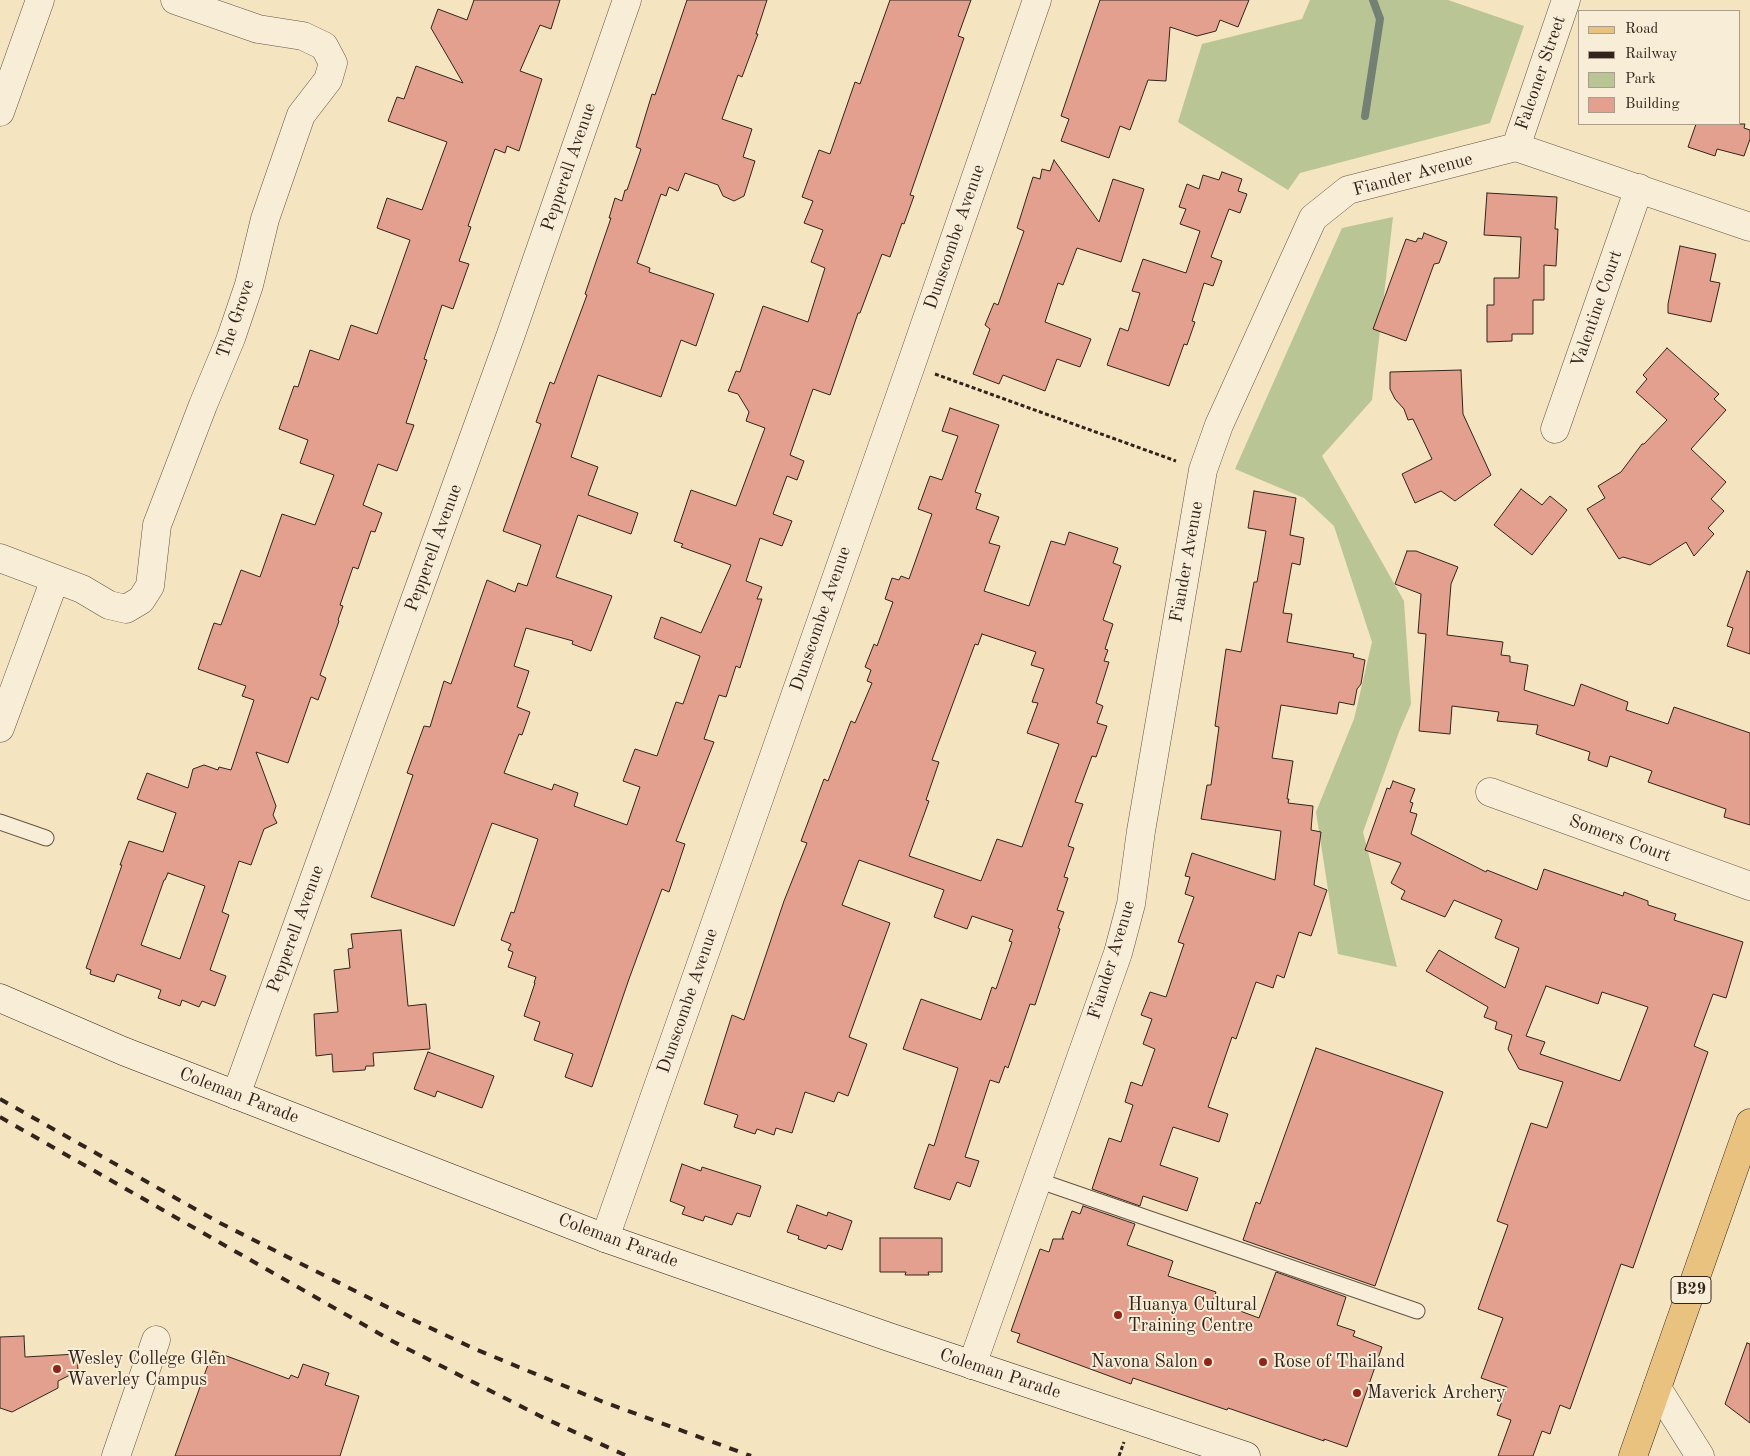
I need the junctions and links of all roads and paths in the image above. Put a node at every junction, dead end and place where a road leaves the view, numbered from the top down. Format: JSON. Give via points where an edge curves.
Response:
{"nodes":[{"id":1,"x":40,"y":0,"type":"edge"},
{"id":2,"x":175,"y":0,"type":"edge"},
{"id":3,"x":627,"y":0,"type":"edge"},
{"id":4,"x":1037,"y":0,"type":"edge"},
{"id":5,"x":1566,"y":0,"type":"edge"},
{"id":6,"x":0,"y":112,"type":"edge"},
{"id":7,"x":1516,"y":147,"type":"junction"},
{"id":8,"x":1639,"y":188,"type":"junction"},
{"id":9,"x":1750,"y":227,"type":"edge"},
{"id":10,"x":911,"y":365,"type":"junction"},
{"id":11,"x":1555,"y":429,"type":"dead end"},
{"id":12,"x":1176,"y":461,"type":"dead end"},
{"id":13,"x":0,"y":558,"type":"edge"},
{"id":14,"x":55,"y":579,"type":"junction"},
{"id":15,"x":0,"y":728,"type":"edge"},
{"id":16,"x":1490,"y":792,"type":"dead end"},
{"id":17,"x":0,"y":822,"type":"edge"},
{"id":18,"x":46,"y":838,"type":"dead end"},
{"id":19,"x":1750,"y":886,"type":"edge"},
{"id":20,"x":0,"y":998,"type":"edge"},
{"id":21,"x":236,"y":1095,"type":"junction"},
{"id":22,"x":1750,"y":1123,"type":"edge"},
{"id":23,"x":1037,"y":1180,"type":"junction"},
{"id":24,"x":605,"y":1238,"type":"junction"},
{"id":25,"x":1417,"y":1311,"type":"dead end"},
{"id":26,"x":156,"y":1340,"type":"dead end"},
{"id":27,"x":972,"y":1365,"type":"junction"},
{"id":28,"x":1656,"y":1388,"type":"junction"},
{"id":29,"x":1195,"y":1448,"type":"edge"},
{"id":30,"x":1232,"y":1454,"type":"edge"},
{"id":31,"x":116,"y":1456,"type":"edge"},
{"id":32,"x":1633,"y":1456,"type":"edge"},
{"id":33,"x":1700,"y":1456,"type":"edge"}],
"edges":[{"from":1,"to":6,"type":"street"},
{"from":2,"to":14,"type":"street","name":"The Grove","via":[[258,29],[303,36],[324,46],[333,62],[328,80],[301,115],[265,220],[249,285],[231,338],[157,525],[150,586],[141,600],[126,609],[109,605],[82,589]]},
{"from":3,"to":21,"type":"street","name":"Pepperell Avenue","via":[[510,337]]},
{"from":4,"to":10,"type":"street","name":"Dunscombe Avenue"},
{"from":5,"to":7,"type":"street","name":"Falconer Street"},
{"from":7,"to":8,"type":"street"},
{"from":7,"to":23,"type":"street","name":"Fiander Avenue","via":[[1348,190],[1313,218],[1219,425],[1203,470],[1131,904],[1118,953]]},
{"from":8,"to":9,"type":"street"},
{"from":8,"to":11,"type":"street","name":"Valentine Court"},
{"from":10,"to":12,"type":"path"},
{"from":10,"to":24,"type":"street","name":"Dunscombe Avenue"},
{"from":13,"to":14,"type":"street","name":"The Grove"},
{"from":14,"to":15,"type":"street"},
{"from":16,"to":19,"type":"street","name":"Somers Court"},
{"from":17,"to":18,"type":"lane"},
{"from":20,"to":21,"type":"street","name":"Coleman Parade"},
{"from":21,"to":24,"type":"street","name":"Coleman Parade"},
{"from":22,"to":28,"type":"main road","number":"B29"},
{"from":23,"to":25,"type":"lane"},
{"from":23,"to":27,"type":"street","name":"Fiander Avenue"},
{"from":24,"to":27,"type":"street","name":"Coleman Parade"},
{"from":26,"to":31,"type":"street"},
{"from":27,"to":29,"type":"street","name":"Coleman Parade"},
{"from":28,"to":32,"type":"main road","number":"B29"},
{"from":28,"to":33,"type":"street"},
{"from":29,"to":30,"type":"street","name":"Coleman Parade"}]}
